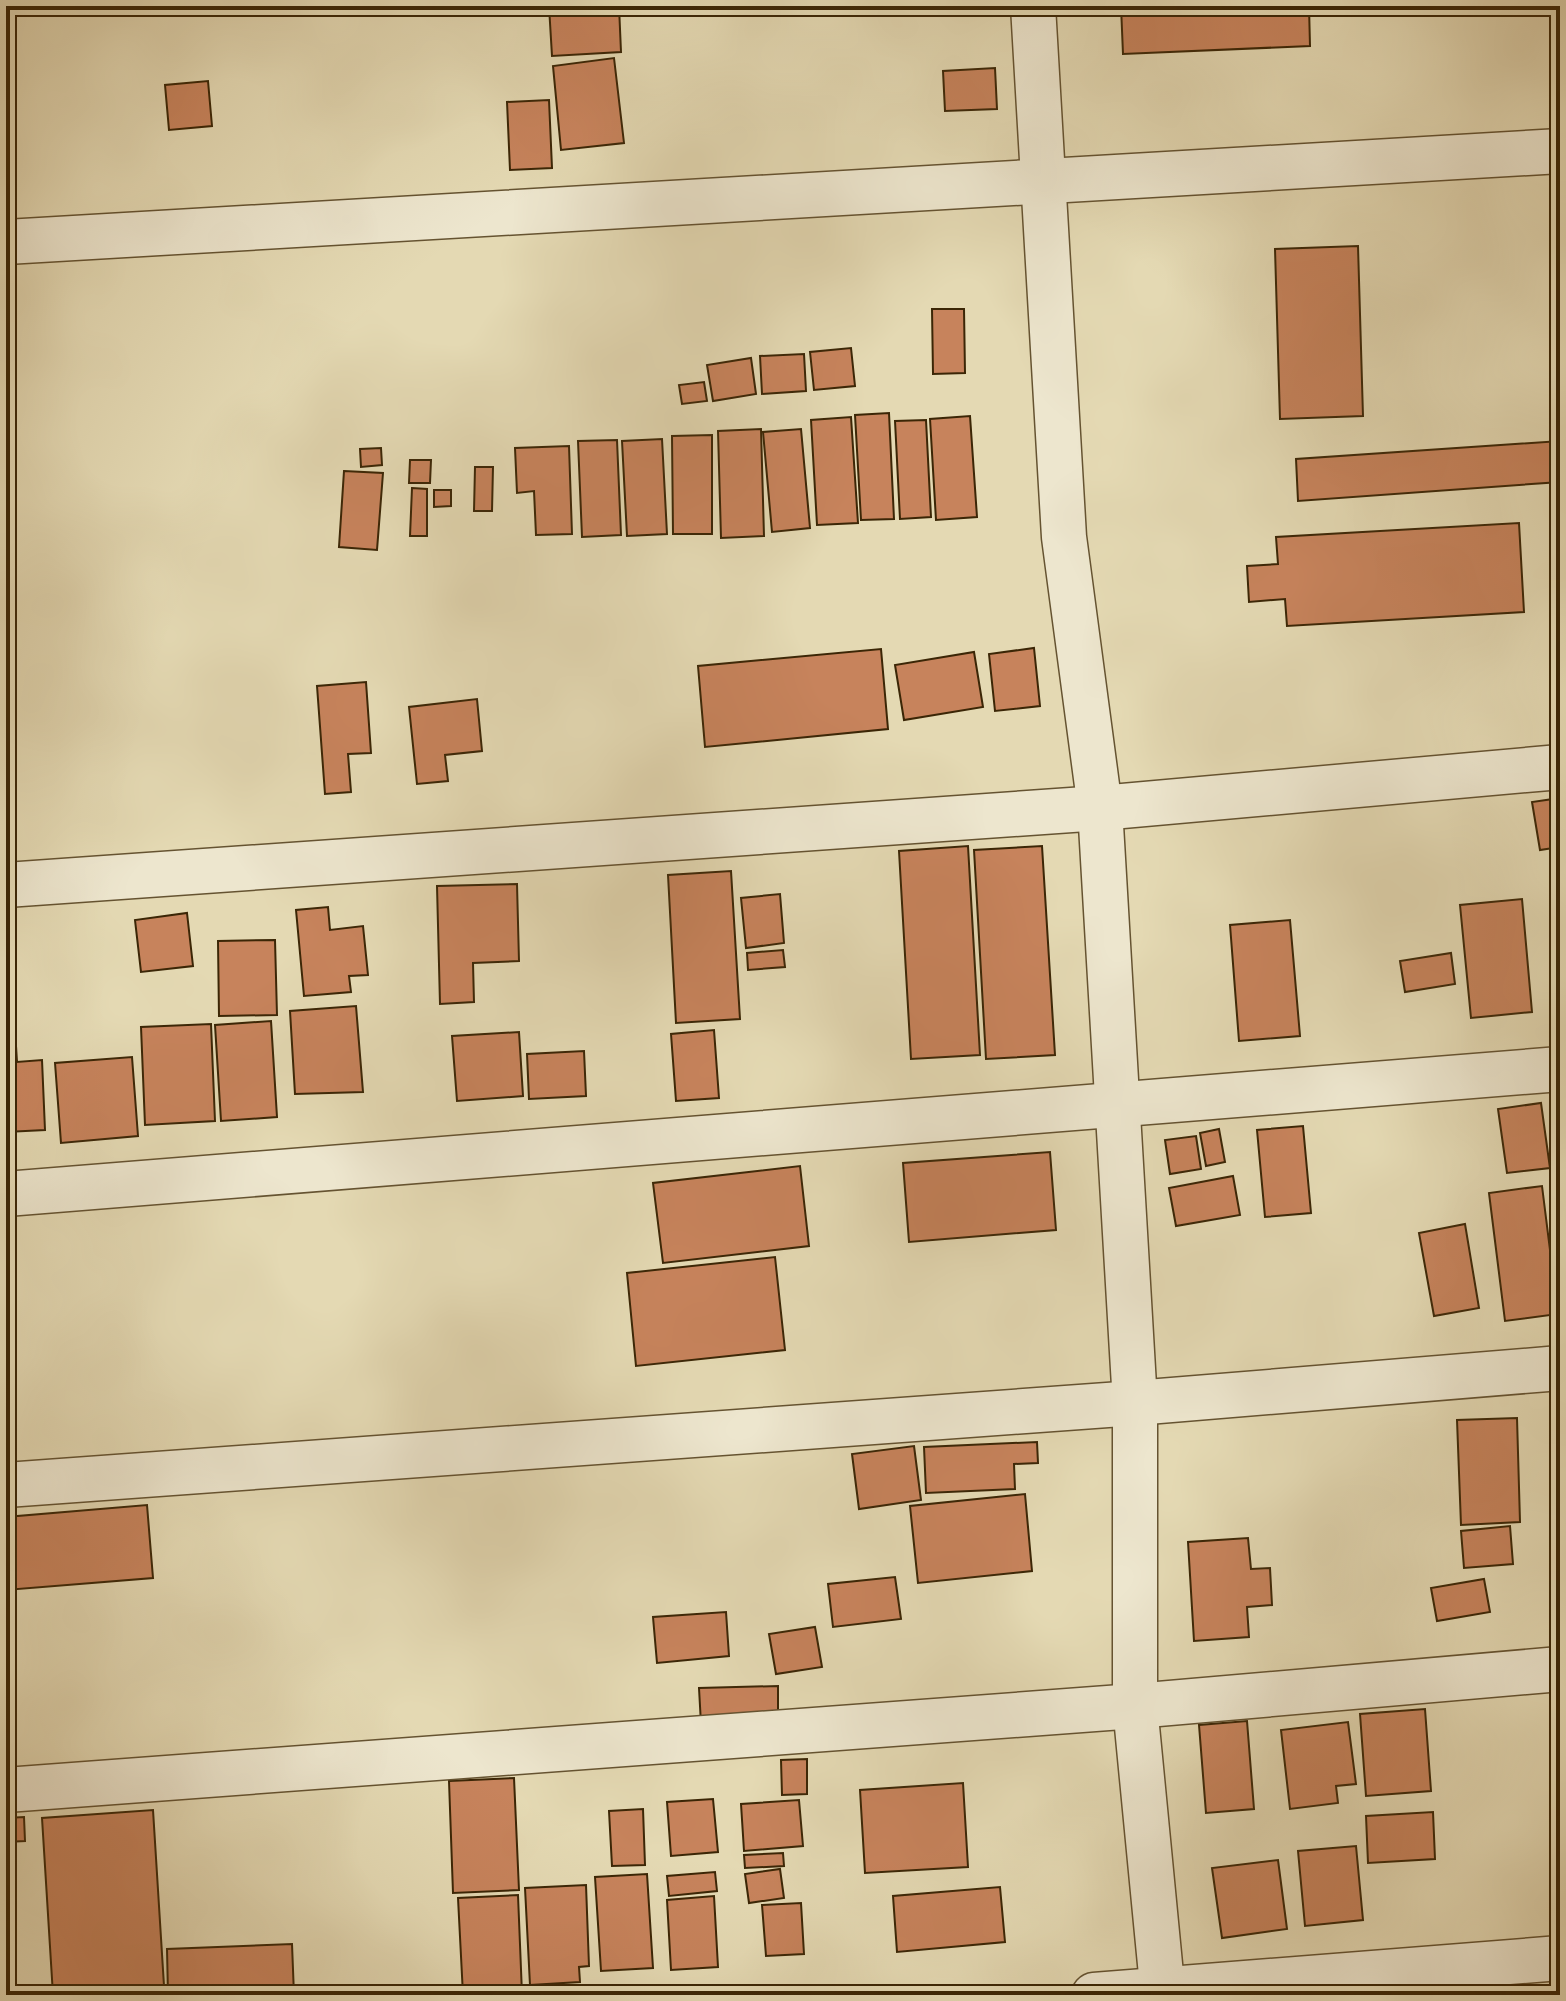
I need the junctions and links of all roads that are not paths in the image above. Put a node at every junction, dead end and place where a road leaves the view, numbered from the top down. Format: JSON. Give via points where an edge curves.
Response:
{"nodes":[{"id":1,"x":1033,"y":6,"type":"edge"},
{"id":2,"x":1560,"y":151,"type":"edge"},
{"id":3,"x":1044,"y":182,"type":"junction"},
{"id":4,"x":6,"y":242,"type":"edge"},
{"id":5,"x":1560,"y":767,"type":"edge"},
{"id":6,"x":1100,"y":808,"type":"junction"},
{"id":7,"x":6,"y":885,"type":"edge"},
{"id":8,"x":1560,"y":1069,"type":"edge"},
{"id":9,"x":1116,"y":1104,"type":"junction"},
{"id":10,"x":6,"y":1194,"type":"edge"},
{"id":11,"x":1560,"y":1368,"type":"edge"},
{"id":12,"x":1135,"y":1403,"type":"junction"},
{"id":13,"x":6,"y":1485,"type":"edge"},
{"id":14,"x":1560,"y":1669,"type":"edge"},
{"id":15,"x":1135,"y":1706,"type":"junction"},
{"id":16,"x":6,"y":1790,"type":"edge"},
{"id":17,"x":1560,"y":1958,"type":"edge"},
{"id":18,"x":1163,"y":1992,"type":"edge"},
{"id":19,"x":1094,"y":1995,"type":"edge"}],
"edges":[{"from":1,"to":3,"type":"street"},
{"from":2,"to":3,"type":"street"},
{"from":3,"to":4,"type":"street"},
{"from":3,"to":6,"type":"street","via":[[1064,537]]},
{"from":5,"to":6,"type":"street"},
{"from":6,"to":7,"type":"street"},
{"from":6,"to":9,"type":"street"},
{"from":8,"to":9,"type":"street"},
{"from":9,"to":10,"type":"street"},
{"from":9,"to":12,"type":"street"},
{"from":11,"to":12,"type":"street"},
{"from":12,"to":13,"type":"street"},
{"from":12,"to":15,"type":"street"},
{"from":14,"to":15,"type":"street"},
{"from":15,"to":16,"type":"street"},
{"from":15,"to":18,"type":"street"},
{"from":17,"to":18,"type":"street"},
{"from":18,"to":19,"type":"street"}]}
